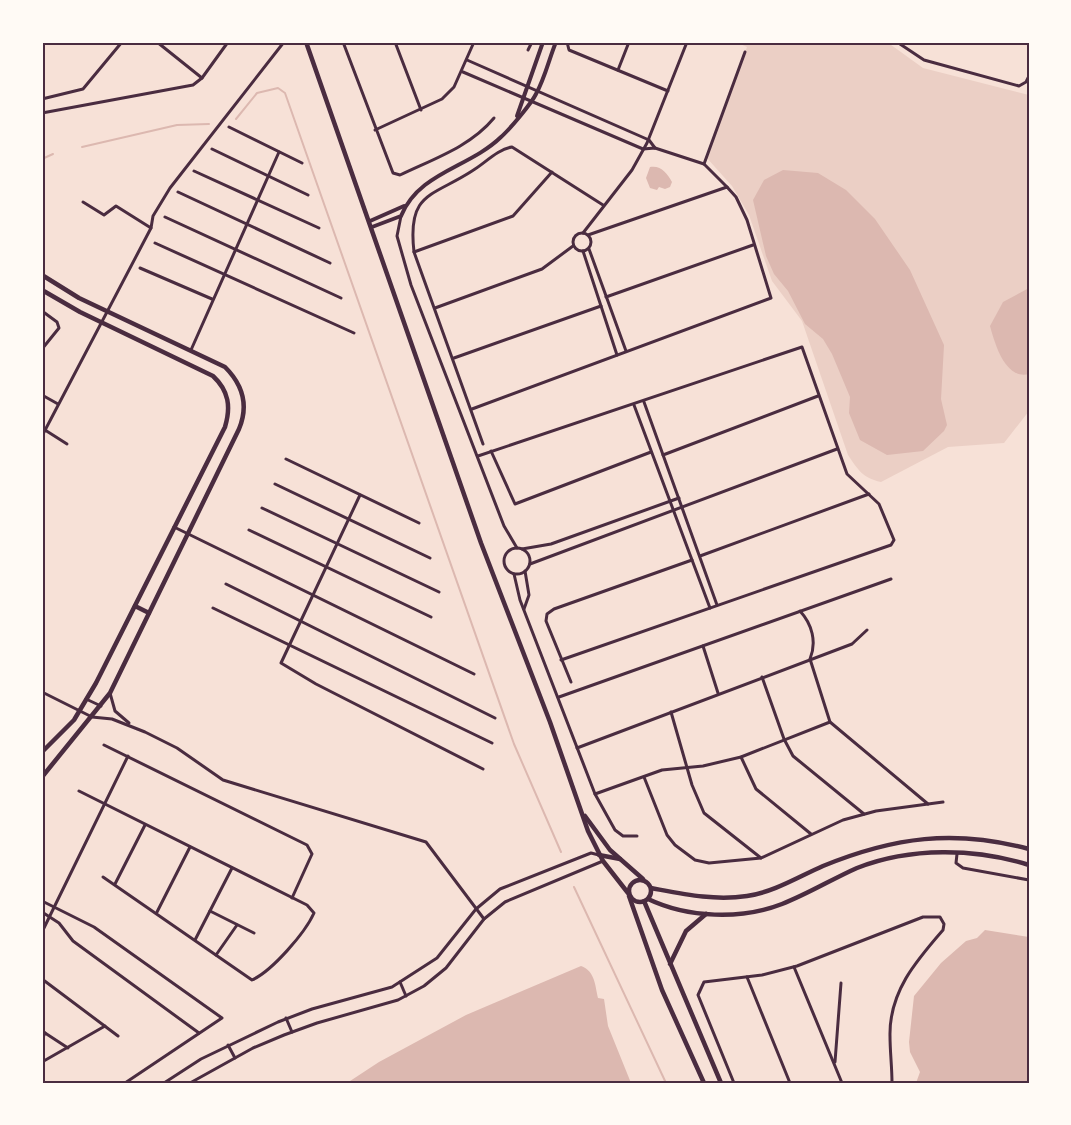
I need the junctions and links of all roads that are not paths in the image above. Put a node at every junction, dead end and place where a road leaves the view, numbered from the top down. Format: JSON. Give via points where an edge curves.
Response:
{"nodes":[{"id":1,"x":122,"y":42,"type":"edge"},
{"id":2,"x":157,"y":42,"type":"edge"},
{"id":3,"x":228,"y":42,"type":"edge"},
{"id":4,"x":284,"y":42,"type":"edge"},
{"id":5,"x":306,"y":42,"type":"edge"},
{"id":6,"x":343,"y":42,"type":"edge"},
{"id":7,"x":396,"y":42,"type":"edge"},
{"id":8,"x":474,"y":42,"type":"edge"},
{"id":9,"x":532,"y":42,"type":"edge"},
{"id":10,"x":543,"y":42,"type":"edge"},
{"id":11,"x":556,"y":42,"type":"edge"},
{"id":12,"x":567,"y":42,"type":"edge"},
{"id":13,"x":629,"y":42,"type":"edge"},
{"id":14,"x":687,"y":42,"type":"edge"},
{"id":15,"x":900,"y":44,"type":"dead end"},
{"id":16,"x":528,"y":50,"type":"dead end"},
{"id":17,"x":746,"y":52,"type":"dead end"},
{"id":18,"x":467,"y":60,"type":"junction"},
{"id":19,"x":618,"y":70,"type":"junction"},
{"id":20,"x":463,"y":72,"type":"junction"},
{"id":21,"x":1029,"y":76,"type":"edge"},
{"id":22,"x":202,"y":78,"type":"junction"},
{"id":23,"x":526,"y":87,"type":"junction"},
{"id":24,"x":668,"y":91,"type":"junction"},
{"id":25,"x":537,"y":92,"type":"junction"},
{"id":26,"x":522,"y":97,"type":"junction"},
{"id":27,"x":42,"y":99,"type":"edge"},
{"id":28,"x":532,"y":102,"type":"junction"},
{"id":29,"x":421,"y":110,"type":"junction"},
{"id":30,"x":42,"y":113,"type":"edge"},
{"id":31,"x":516,"y":117,"type":"junction"},
{"id":32,"x":494,"y":118,"type":"dead end"},
{"id":33,"x":229,"y":127,"type":"dead end"},
{"id":34,"x":375,"y":130,"type":"junction"},
{"id":35,"x":648,"y":140,"type":"junction"},
{"id":36,"x":655,"y":148,"type":"junction"},
{"id":37,"x":643,"y":149,"type":"junction"},
{"id":38,"x":212,"y":150,"type":"dead end"},
{"id":39,"x":279,"y":152,"type":"junction"},
{"id":40,"x":302,"y":163,"type":"dead end"},
{"id":41,"x":704,"y":164,"type":"junction"},
{"id":42,"x":194,"y":171,"type":"dead end"},
{"id":43,"x":552,"y":172,"type":"junction"},
{"id":44,"x":268,"y":176,"type":"junction"},
{"id":45,"x":727,"y":187,"type":"junction"},
{"id":46,"x":178,"y":192,"type":"dead end"},
{"id":47,"x":308,"y":195,"type":"dead end"},
{"id":48,"x":257,"y":200,"type":"junction"},
{"id":49,"x":83,"y":202,"type":"dead end"},
{"id":50,"x":603,"y":205,"type":"junction"},
{"id":51,"x":405,"y":206,"type":"junction"},
{"id":52,"x":400,"y":216,"type":"junction"},
{"id":53,"x":165,"y":217,"type":"dead end"},
{"id":54,"x":246,"y":224,"type":"junction"},
{"id":55,"x":371,"y":224,"type":"junction"},
{"id":56,"x":150,"y":228,"type":"junction"},
{"id":57,"x":319,"y":228,"type":"dead end"},
{"id":58,"x":583,"y":233,"type":"junction"},
{"id":59,"x":588,"y":235,"type":"junction"},
{"id":60,"x":155,"y":243,"type":"dead end"},
{"id":61,"x":753,"y":244,"type":"junction"},
{"id":62,"x":573,"y":246,"type":"junction"},
{"id":63,"x":235,"y":249,"type":"junction"},
{"id":64,"x":589,"y":249,"type":"junction"},
{"id":65,"x":414,"y":252,"type":"junction"},
{"id":66,"x":583,"y":252,"type":"junction"},
{"id":67,"x":330,"y":263,"type":"dead end"},
{"id":68,"x":140,"y":268,"type":"dead end"},
{"id":69,"x":224,"y":274,"type":"junction"},
{"id":70,"x":42,"y":275,"type":"edge"},
{"id":71,"x":42,"y":290,"type":"edge"},
{"id":72,"x":606,"y":297,"type":"junction"},
{"id":73,"x":340,"y":298,"type":"dead end"},
{"id":74,"x":212,"y":299,"type":"junction"},
{"id":75,"x":601,"y":306,"type":"junction"},
{"id":76,"x":435,"y":308,"type":"junction"},
{"id":77,"x":42,"y":311,"type":"edge"},
{"id":78,"x":354,"y":333,"type":"dead end"},
{"id":79,"x":42,"y":349,"type":"edge"},
{"id":80,"x":191,"y":350,"type":"junction"},
{"id":81,"x":626,"y":351,"type":"junction"},
{"id":82,"x":617,"y":355,"type":"junction"},
{"id":83,"x":454,"y":358,"type":"junction"},
{"id":84,"x":42,"y":395,"type":"edge"},
{"id":85,"x":818,"y":396,"type":"junction"},
{"id":86,"x":644,"y":402,"type":"junction"},
{"id":87,"x":58,"y":404,"type":"junction"},
{"id":88,"x":634,"y":405,"type":"junction"},
{"id":89,"x":471,"y":409,"type":"junction"},
{"id":90,"x":45,"y":430,"type":"junction"},
{"id":91,"x":42,"y":436,"type":"edge"},
{"id":92,"x":67,"y":444,"type":"dead end"},
{"id":93,"x":483,"y":444,"type":"dead end"},
{"id":94,"x":837,"y":449,"type":"junction"},
{"id":95,"x":491,"y":452,"type":"junction"},
{"id":96,"x":651,"y":452,"type":"junction"},
{"id":97,"x":663,"y":455,"type":"junction"},
{"id":98,"x":478,"y":456,"type":"junction"},
{"id":99,"x":286,"y":459,"type":"dead end"},
{"id":100,"x":275,"y":484,"type":"dead end"},
{"id":101,"x":868,"y":494,"type":"junction"},
{"id":102,"x":360,"y":495,"type":"junction"},
{"id":103,"x":679,"y":498,"type":"junction"},
{"id":104,"x":670,"y":501,"type":"junction"},
{"id":105,"x":682,"y":506,"type":"junction"},
{"id":106,"x":262,"y":508,"type":"dead end"},
{"id":107,"x":673,"y":509,"type":"junction"},
{"id":108,"x":348,"y":519,"type":"junction"},
{"id":109,"x":419,"y":523,"type":"dead end"},
{"id":110,"x":174,"y":527,"type":"junction"},
{"id":111,"x":249,"y":530,"type":"dead end"},
{"id":112,"x":188,"y":534,"type":"junction"},
{"id":113,"x":510,"y":540,"type":"junction"},
{"id":114,"x":337,"y":543,"type":"junction"},
{"id":115,"x":517,"y":548,"type":"junction"},
{"id":116,"x":522,"y":549,"type":"junction"},
{"id":117,"x":509,"y":550,"type":"junction"},
{"id":118,"x":700,"y":556,"type":"junction"},
{"id":119,"x":430,"y":558,"type":"dead end"},
{"id":120,"x":692,"y":560,"type":"junction"},
{"id":121,"x":530,"y":564,"type":"junction"},
{"id":122,"x":326,"y":567,"type":"junction"},
{"id":123,"x":525,"y":571,"type":"junction"},
{"id":124,"x":514,"y":574,"type":"junction"},
{"id":125,"x":891,"y":579,"type":"dead end"},
{"id":126,"x":226,"y":584,"type":"dead end"},
{"id":127,"x":440,"y":592,"type":"dead end"},
{"id":128,"x":313,"y":595,"type":"junction"},
{"id":129,"x":717,"y":605,"type":"junction"},
{"id":130,"x":135,"y":606,"type":"junction"},
{"id":131,"x":213,"y":608,"type":"dead end"},
{"id":132,"x":710,"y":608,"type":"junction"},
{"id":133,"x":524,"y":609,"type":"junction"},
{"id":134,"x":800,"y":611,"type":"junction"},
{"id":135,"x":149,"y":613,"type":"junction"},
{"id":136,"x":431,"y":617,"type":"dead end"},
{"id":137,"x":300,"y":621,"type":"junction"},
{"id":138,"x":867,"y":630,"type":"dead end"},
{"id":139,"x":289,"y":645,"type":"junction"},
{"id":140,"x":703,"y":646,"type":"junction"},
{"id":141,"x":810,"y":659,"type":"junction"},
{"id":142,"x":561,"y":660,"type":"junction"},
{"id":143,"x":474,"y":674,"type":"dead end"},
{"id":144,"x":762,"y":677,"type":"junction"},
{"id":145,"x":571,"y":682,"type":"dead end"},
{"id":146,"x":42,"y":692,"type":"edge"},
{"id":147,"x":110,"y":693,"type":"junction"},
{"id":148,"x":718,"y":694,"type":"junction"},
{"id":149,"x":559,"y":697,"type":"junction"},
{"id":150,"x":86,"y":699,"type":"junction"},
{"id":151,"x":102,"y":707,"type":"junction"},
{"id":152,"x":80,"y":710,"type":"junction"},
{"id":153,"x":671,"y":712,"type":"junction"},
{"id":154,"x":92,"y":717,"type":"junction"},
{"id":155,"x":495,"y":718,"type":"dead end"},
{"id":156,"x":830,"y":722,"type":"junction"},
{"id":157,"x":133,"y":726,"type":"junction"},
{"id":158,"x":784,"y":740,"type":"junction"},
{"id":159,"x":492,"y":743,"type":"dead end"},
{"id":160,"x":104,"y":745,"type":"dead end"},
{"id":161,"x":577,"y":748,"type":"junction"},
{"id":162,"x":42,"y":752,"type":"edge"},
{"id":163,"x":128,"y":756,"type":"junction"},
{"id":164,"x":741,"y":757,"type":"junction"},
{"id":165,"x":687,"y":766,"type":"junction"},
{"id":166,"x":483,"y":769,"type":"dead end"},
{"id":167,"x":42,"y":777,"type":"edge"},
{"id":168,"x":644,"y":777,"type":"junction"},
{"id":169,"x":79,"y":791,"type":"dead end"},
{"id":170,"x":595,"y":794,"type":"junction"},
{"id":171,"x":943,"y":802,"type":"dead end"},
{"id":172,"x":105,"y":804,"type":"junction"},
{"id":173,"x":928,"y":804,"type":"junction"},
{"id":174,"x":584,"y":814,"type":"junction"},
{"id":175,"x":864,"y":814,"type":"junction"},
{"id":176,"x":145,"y":825,"type":"junction"},
{"id":177,"x":811,"y":834,"type":"junction"},
{"id":178,"x":637,"y":836,"type":"dead end"},
{"id":179,"x":190,"y":847,"type":"junction"},
{"id":180,"x":1029,"y":849,"type":"edge"},
{"id":181,"x":957,"y":852,"type":"junction"},
{"id":182,"x":600,"y":855,"type":"junction"},
{"id":183,"x":761,"y":858,"type":"junction"},
{"id":184,"x":620,"y":859,"type":"junction"},
{"id":185,"x":603,"y":861,"type":"junction"},
{"id":186,"x":1029,"y":865,"type":"edge"},
{"id":187,"x":232,"y":868,"type":"junction"},
{"id":188,"x":103,"y":877,"type":"dead end"},
{"id":189,"x":643,"y":879,"type":"junction"},
{"id":190,"x":1029,"y":880,"type":"edge"},
{"id":191,"x":115,"y":884,"type":"junction"},
{"id":192,"x":651,"y":888,"type":"junction"},
{"id":193,"x":659,"y":889,"type":"junction"},
{"id":194,"x":629,"y":895,"type":"junction"},
{"id":195,"x":292,"y":897,"type":"junction"},
{"id":196,"x":42,"y":900,"type":"edge"},
{"id":197,"x":646,"y":900,"type":"junction"},
{"id":198,"x":657,"y":904,"type":"junction"},
{"id":199,"x":54,"y":907,"type":"junction"},
{"id":200,"x":476,"y":909,"type":"junction"},
{"id":201,"x":210,"y":911,"type":"junction"},
{"id":202,"x":42,"y":912,"type":"edge"},
{"id":203,"x":157,"y":912,"type":"junction"},
{"id":204,"x":706,"y":914,"type":"junction"},
{"id":205,"x":50,"y":916,"type":"junction"},
{"id":206,"x":652,"y":916,"type":"junction"},
{"id":207,"x":484,"y":919,"type":"junction"},
{"id":208,"x":637,"y":919,"type":"junction"},
{"id":209,"x":237,"y":925,"type":"junction"},
{"id":210,"x":42,"y":932,"type":"edge"},
{"id":211,"x":254,"y":933,"type":"dead end"},
{"id":212,"x":195,"y":939,"type":"junction"},
{"id":213,"x":216,"y":955,"type":"junction"},
{"id":214,"x":670,"y":964,"type":"junction"},
{"id":215,"x":794,"y":967,"type":"junction"},
{"id":216,"x":747,"y":977,"type":"junction"},
{"id":217,"x":42,"y":979,"type":"edge"},
{"id":218,"x":400,"y":982,"type":"junction"},
{"id":219,"x":841,"y":983,"type":"dead end"},
{"id":220,"x":406,"y":996,"type":"junction"},
{"id":221,"x":286,"y":1018,"type":"junction"},
{"id":222,"x":105,"y":1026,"type":"junction"},
{"id":223,"x":44,"y":1032,"type":"edge"},
{"id":224,"x":292,"y":1032,"type":"junction"},
{"id":225,"x":200,"y":1033,"type":"junction"},
{"id":226,"x":118,"y":1036,"type":"dead end"},
{"id":227,"x":42,"y":1040,"type":"edge"},
{"id":228,"x":228,"y":1045,"type":"junction"},
{"id":229,"x":68,"y":1048,"type":"junction"},
{"id":230,"x":235,"y":1058,"type":"junction"},
{"id":231,"x":42,"y":1062,"type":"edge"},
{"id":232,"x":834,"y":1064,"type":"junction"},
{"id":233,"x":125,"y":1083,"type":"edge"},
{"id":234,"x":164,"y":1083,"type":"edge"},
{"id":235,"x":190,"y":1083,"type":"edge"},
{"id":236,"x":704,"y":1083,"type":"edge"},
{"id":237,"x":721,"y":1083,"type":"edge"},
{"id":238,"x":734,"y":1083,"type":"edge"},
{"id":239,"x":790,"y":1083,"type":"edge"},
{"id":240,"x":842,"y":1083,"type":"edge"},
{"id":241,"x":892,"y":1083,"type":"edge"}],
"edges":[{"from":1,"to":27,"type":"street","via":[[83,89]]},
{"from":2,"to":22,"type":"street"},
{"from":3,"to":22,"type":"street"},
{"from":4,"to":56,"type":"street","via":[[170,188]]},
{"from":5,"to":55,"type":"main road"},
{"from":6,"to":34,"type":"street"},
{"from":7,"to":29,"type":"street"},
{"from":8,"to":18,"type":"street"},
{"from":9,"to":16,"type":"street"},
{"from":10,"to":23,"type":"street"},
{"from":11,"to":25,"type":"street"},
{"from":12,"to":19,"type":"street","via":[[569,50]]},
{"from":13,"to":19,"type":"street"},
{"from":14,"to":24,"type":"street"},
{"from":15,"to":21,"type":"street","via":[[920,59],[1019,86]]},
{"from":17,"to":41,"type":"street"},
{"from":18,"to":20,"type":"street"},
{"from":18,"to":23,"type":"street"},
{"from":19,"to":24,"type":"street"},
{"from":20,"to":26,"type":"street"},
{"from":20,"to":29,"type":"street","via":[[442,99]]},
{"from":22,"to":30,"type":"street","via":[[189,87]]},
{"from":23,"to":25,"type":"street"},
{"from":23,"to":26,"type":"street"},
{"from":24,"to":35,"type":"street"},
{"from":25,"to":28,"type":"street"},
{"from":25,"to":35,"type":"street"},
{"from":26,"to":28,"type":"street"},
{"from":26,"to":31,"type":"street"},
{"from":28,"to":31,"type":"street"},
{"from":28,"to":37,"type":"street"},
{"from":29,"to":34,"type":"street"},
{"from":31,"to":51,"type":"street","via":[[501,137],[426,182]]},
{"from":32,"to":34,"type":"street","via":[[468,141],[400,175],[390,171]]},
{"from":33,"to":39,"type":"street"},
{"from":35,"to":36,"type":"street"},
{"from":35,"to":37,"type":"street"},
{"from":36,"to":37,"type":"street"},
{"from":36,"to":41,"type":"street"},
{"from":37,"to":50,"type":"street","via":[[619,189]]},
{"from":38,"to":44,"type":"street"},
{"from":39,"to":40,"type":"street"},
{"from":39,"to":44,"type":"street"},
{"from":41,"to":45,"type":"street"},
{"from":42,"to":48,"type":"street"},
{"from":43,"to":50,"type":"street"},
{"from":43,"to":65,"type":"street","via":[[513,216]]},
{"from":43,"to":65,"type":"street","via":[[520,150],[506,148],[423,200],[414,221]]},
{"from":44,"to":47,"type":"street"},
{"from":44,"to":48,"type":"street"},
{"from":45,"to":59,"type":"street"},
{"from":45,"to":61,"type":"street","via":[[747,220]]},
{"from":46,"to":54,"type":"street"},
{"from":48,"to":54,"type":"street"},
{"from":48,"to":57,"type":"street"},
{"from":49,"to":56,"type":"street","via":[[104,215],[116,206]]},
{"from":50,"to":58,"type":"street"},
{"from":51,"to":52,"type":"street"},
{"from":51,"to":55,"type":"street"},
{"from":52,"to":55,"type":"street"},
{"from":52,"to":98,"type":"street","via":[[397,236],[402,255]]},
{"from":53,"to":63,"type":"street"},
{"from":54,"to":63,"type":"street"},
{"from":54,"to":67,"type":"street"},
{"from":55,"to":174,"type":"main road","via":[[481,543]]},
{"from":56,"to":87,"type":"street"},
{"from":58,"to":59,"type":"street"},
{"from":58,"to":62,"type":"street","via":[[575,235]]},
{"from":59,"to":64,"type":"street"},
{"from":60,"to":69,"type":"street"},
{"from":61,"to":72,"type":"street"},
{"from":61,"to":81,"type":"street","via":[[772,296],[768,301]]},
{"from":62,"to":66,"type":"street"},
{"from":62,"to":76,"type":"street","via":[[542,269]]},
{"from":63,"to":69,"type":"street"},
{"from":63,"to":73,"type":"street"},
{"from":64,"to":66,"type":"street"},
{"from":64,"to":72,"type":"street"},
{"from":65,"to":76,"type":"street"},
{"from":66,"to":75,"type":"street"},
{"from":68,"to":74,"type":"street"},
{"from":69,"to":74,"type":"street"},
{"from":69,"to":78,"type":"street"},
{"from":70,"to":80,"type":"main road","via":[[79,298]]},
{"from":71,"to":110,"type":"main road","via":[[213,376],[222,387],[228,400],[227,419]]},
{"from":72,"to":81,"type":"street"},
{"from":74,"to":80,"type":"street"},
{"from":75,"to":82,"type":"street"},
{"from":75,"to":83,"type":"street"},
{"from":76,"to":83,"type":"street"},
{"from":77,"to":79,"type":"street","via":[[58,324],[58,331]]},
{"from":80,"to":112,"type":"main road","via":[[225,367],[237,381],[245,410]]},
{"from":81,"to":82,"type":"street"},
{"from":82,"to":89,"type":"street"},
{"from":83,"to":89,"type":"street"},
{"from":84,"to":87,"type":"street"},
{"from":85,"to":86,"type":"street","via":[[802,347]]},
{"from":85,"to":94,"type":"street"},
{"from":85,"to":97,"type":"street"},
{"from":86,"to":88,"type":"street"},
{"from":86,"to":97,"type":"street"},
{"from":87,"to":90,"type":"street"},
{"from":88,"to":95,"type":"street"},
{"from":88,"to":96,"type":"street"},
{"from":89,"to":93,"type":"street"},
{"from":90,"to":91,"type":"street"},
{"from":90,"to":92,"type":"street"},
{"from":94,"to":101,"type":"street","via":[[848,474]]},
{"from":94,"to":105,"type":"street"},
{"from":95,"to":96,"type":"street","via":[[514,503]]},
{"from":95,"to":98,"type":"street"},
{"from":96,"to":104,"type":"street"},
{"from":97,"to":103,"type":"street"},
{"from":98,"to":113,"type":"street"},
{"from":99,"to":102,"type":"street"},
{"from":100,"to":108,"type":"street"},
{"from":101,"to":118,"type":"street"},
{"from":101,"to":129,"type":"street","via":[[879,504],[893,544]]},
{"from":102,"to":108,"type":"street"},
{"from":102,"to":109,"type":"street"},
{"from":103,"to":104,"type":"street"},
{"from":103,"to":105,"type":"street"},
{"from":104,"to":107,"type":"street"},
{"from":104,"to":116,"type":"street","via":[[552,544]]},
{"from":105,"to":107,"type":"street"},
{"from":105,"to":118,"type":"street"},
{"from":106,"to":114,"type":"street"},
{"from":107,"to":120,"type":"street"},
{"from":107,"to":121,"type":"street"},
{"from":108,"to":114,"type":"street"},
{"from":108,"to":119,"type":"street"},
{"from":110,"to":112,"type":"street"},
{"from":110,"to":130,"type":"main road"},
{"from":111,"to":122,"type":"street"},
{"from":112,"to":128,"type":"street"},
{"from":112,"to":135,"type":"main road"},
{"from":113,"to":115,"type":"street"},
{"from":113,"to":117,"type":"street"},
{"from":114,"to":122,"type":"street"},
{"from":114,"to":127,"type":"street"},
{"from":115,"to":116,"type":"street"},
{"from":115,"to":117,"type":"street"},
{"from":116,"to":121,"type":"street","via":[[529,555]]},
{"from":117,"to":124,"type":"street","via":[[504,562]]},
{"from":118,"to":129,"type":"street"},
{"from":120,"to":132,"type":"street"},
{"from":120,"to":142,"type":"street","via":[[549,613],[546,621]]},
{"from":121,"to":123,"type":"street"},
{"from":122,"to":128,"type":"street"},
{"from":122,"to":136,"type":"street"},
{"from":123,"to":124,"type":"street"},
{"from":123,"to":133,"type":"street","via":[[529,595]]},
{"from":124,"to":133,"type":"street"},
{"from":125,"to":134,"type":"street"},
{"from":126,"to":137,"type":"street"},
{"from":128,"to":137,"type":"street"},
{"from":128,"to":143,"type":"street"},
{"from":129,"to":132,"type":"street"},
{"from":130,"to":135,"type":"main road"},
{"from":130,"to":150,"type":"main road"},
{"from":131,"to":139,"type":"street"},
{"from":132,"to":142,"type":"street"},
{"from":133,"to":149,"type":"street"},
{"from":134,"to":140,"type":"street"},
{"from":134,"to":141,"type":"street","via":[[812,634]]},
{"from":135,"to":147,"type":"main road"},
{"from":137,"to":139,"type":"street"},
{"from":137,"to":155,"type":"street"},
{"from":138,"to":141,"type":"street","via":[[852,644]]},
{"from":139,"to":159,"type":"street"},
{"from":139,"to":166,"type":"street","via":[[283,666]]},
{"from":140,"to":148,"type":"street"},
{"from":140,"to":149,"type":"street"},
{"from":141,"to":144,"type":"street"},
{"from":141,"to":156,"type":"street"},
{"from":142,"to":145,"type":"street"},
{"from":144,"to":148,"type":"street"},
{"from":144,"to":158,"type":"street"},
{"from":146,"to":152,"type":"street"},
{"from":147,"to":151,"type":"main road"},
{"from":147,"to":157,"type":"street","via":[[115,711]]},
{"from":148,"to":153,"type":"street"},
{"from":149,"to":161,"type":"street"},
{"from":150,"to":151,"type":"street"},
{"from":150,"to":152,"type":"main road"},
{"from":151,"to":154,"type":"main road"},
{"from":152,"to":154,"type":"street"},
{"from":152,"to":162,"type":"main road"},
{"from":153,"to":161,"type":"street"},
{"from":153,"to":165,"type":"street"},
{"from":154,"to":157,"type":"street"},
{"from":154,"to":167,"type":"main road"},
{"from":156,"to":158,"type":"street"},
{"from":156,"to":173,"type":"street"},
{"from":157,"to":200,"type":"street","via":[[177,748],[223,780],[426,842]]},
{"from":158,"to":164,"type":"street"},
{"from":158,"to":175,"type":"street","via":[[800,763]]},
{"from":160,"to":163,"type":"street"},
{"from":161,"to":170,"type":"street"},
{"from":163,"to":172,"type":"street"},
{"from":163,"to":195,"type":"street","via":[[307,845],[312,854]]},
{"from":164,"to":165,"type":"street"},
{"from":164,"to":177,"type":"street","via":[[756,789]]},
{"from":165,"to":168,"type":"street"},
{"from":165,"to":183,"type":"street","via":[[704,813]]},
{"from":168,"to":170,"type":"street"},
{"from":168,"to":183,"type":"street","via":[[667,835],[684,855],[709,863]]},
{"from":169,"to":172,"type":"street"},
{"from":170,"to":178,"type":"street","via":[[615,830],[623,836]]},
{"from":171,"to":173,"type":"street"},
{"from":172,"to":176,"type":"street"},
{"from":172,"to":199,"type":"street"},
{"from":173,"to":175,"type":"street"},
{"from":174,"to":182,"type":"main road"},
{"from":174,"to":184,"type":"main road"},
{"from":175,"to":177,"type":"street"},
{"from":176,"to":179,"type":"street"},
{"from":176,"to":191,"type":"street"},
{"from":177,"to":183,"type":"street"},
{"from":179,"to":187,"type":"street"},
{"from":179,"to":203,"type":"street"},
{"from":180,"to":193,"type":"main road","via":[[1005,843],[932,837],[872,848],[749,896],[696,897]]},
{"from":181,"to":186,"type":"main road"},
{"from":181,"to":190,"type":"street","via":[[956,863],[963,868]]},
{"from":181,"to":204,"type":"main road","via":[[889,859],[858,868],[780,905]]},
{"from":182,"to":184,"type":"main road"},
{"from":182,"to":185,"type":"main road"},
{"from":182,"to":200,"type":"street","via":[[591,853],[520,880],[500,889]]},
{"from":184,"to":189,"type":"main road"},
{"from":185,"to":194,"type":"main road"},
{"from":185,"to":207,"type":"street","via":[[524,892]]},
{"from":187,"to":195,"type":"street"},
{"from":187,"to":201,"type":"street"},
{"from":188,"to":191,"type":"street"},
{"from":189,"to":192,"type":"main road"},
{"from":189,"to":194,"type":"main road","via":[[632,882]]},
{"from":191,"to":203,"type":"street"},
{"from":192,"to":193,"type":"main road"},
{"from":192,"to":197,"type":"main road"},
{"from":193,"to":198,"type":"main road","via":[[655,896]]},
{"from":194,"to":197,"type":"main road","via":[[635,901]]},
{"from":194,"to":208,"type":"main road"},
{"from":195,"to":213,"type":"street","via":[[314,911],[271,967],[252,980]]},
{"from":196,"to":199,"type":"street"},
{"from":197,"to":198,"type":"main road"},
{"from":197,"to":206,"type":"main road"},
{"from":198,"to":204,"type":"main road"},
{"from":199,"to":205,"type":"street"},
{"from":199,"to":225,"type":"street","via":[[94,927],[222,1017]]},
{"from":200,"to":207,"type":"street"},
{"from":200,"to":218,"type":"street","via":[[437,958]]},
{"from":201,"to":209,"type":"street"},
{"from":201,"to":212,"type":"street"},
{"from":202,"to":205,"type":"street"},
{"from":203,"to":212,"type":"street"},
{"from":204,"to":214,"type":"main road","via":[[686,932]]},
{"from":205,"to":210,"type":"street"},
{"from":205,"to":225,"type":"street","via":[[73,941]]},
{"from":206,"to":208,"type":"main road"},
{"from":206,"to":214,"type":"main road"},
{"from":207,"to":220,"type":"street","via":[[446,968]]},
{"from":208,"to":236,"type":"main road","via":[[662,990]]},
{"from":209,"to":211,"type":"street"},
{"from":209,"to":213,"type":"street"},
{"from":212,"to":213,"type":"street"},
{"from":214,"to":237,"type":"main road"},
{"from":215,"to":216,"type":"street"},
{"from":215,"to":232,"type":"street"},
{"from":215,"to":241,"type":"street","via":[[923,917],[943,920],[943,930],[914,963],[897,994],[890,1035]]},
{"from":216,"to":238,"type":"street","via":[[704,982],[698,990]]},
{"from":216,"to":239,"type":"street"},
{"from":217,"to":222,"type":"street"},
{"from":218,"to":220,"type":"street"},
{"from":218,"to":221,"type":"street"},
{"from":219,"to":232,"type":"street"},
{"from":220,"to":224,"type":"street"},
{"from":221,"to":224,"type":"street"},
{"from":221,"to":228,"type":"street"},
{"from":222,"to":226,"type":"street"},
{"from":222,"to":229,"type":"street"},
{"from":223,"to":227,"type":"street"},
{"from":223,"to":229,"type":"street"},
{"from":224,"to":230,"type":"street"},
{"from":225,"to":233,"type":"street"},
{"from":228,"to":230,"type":"street"},
{"from":228,"to":234,"type":"street"},
{"from":229,"to":231,"type":"street"},
{"from":230,"to":235,"type":"street"},
{"from":232,"to":240,"type":"street"}]}
